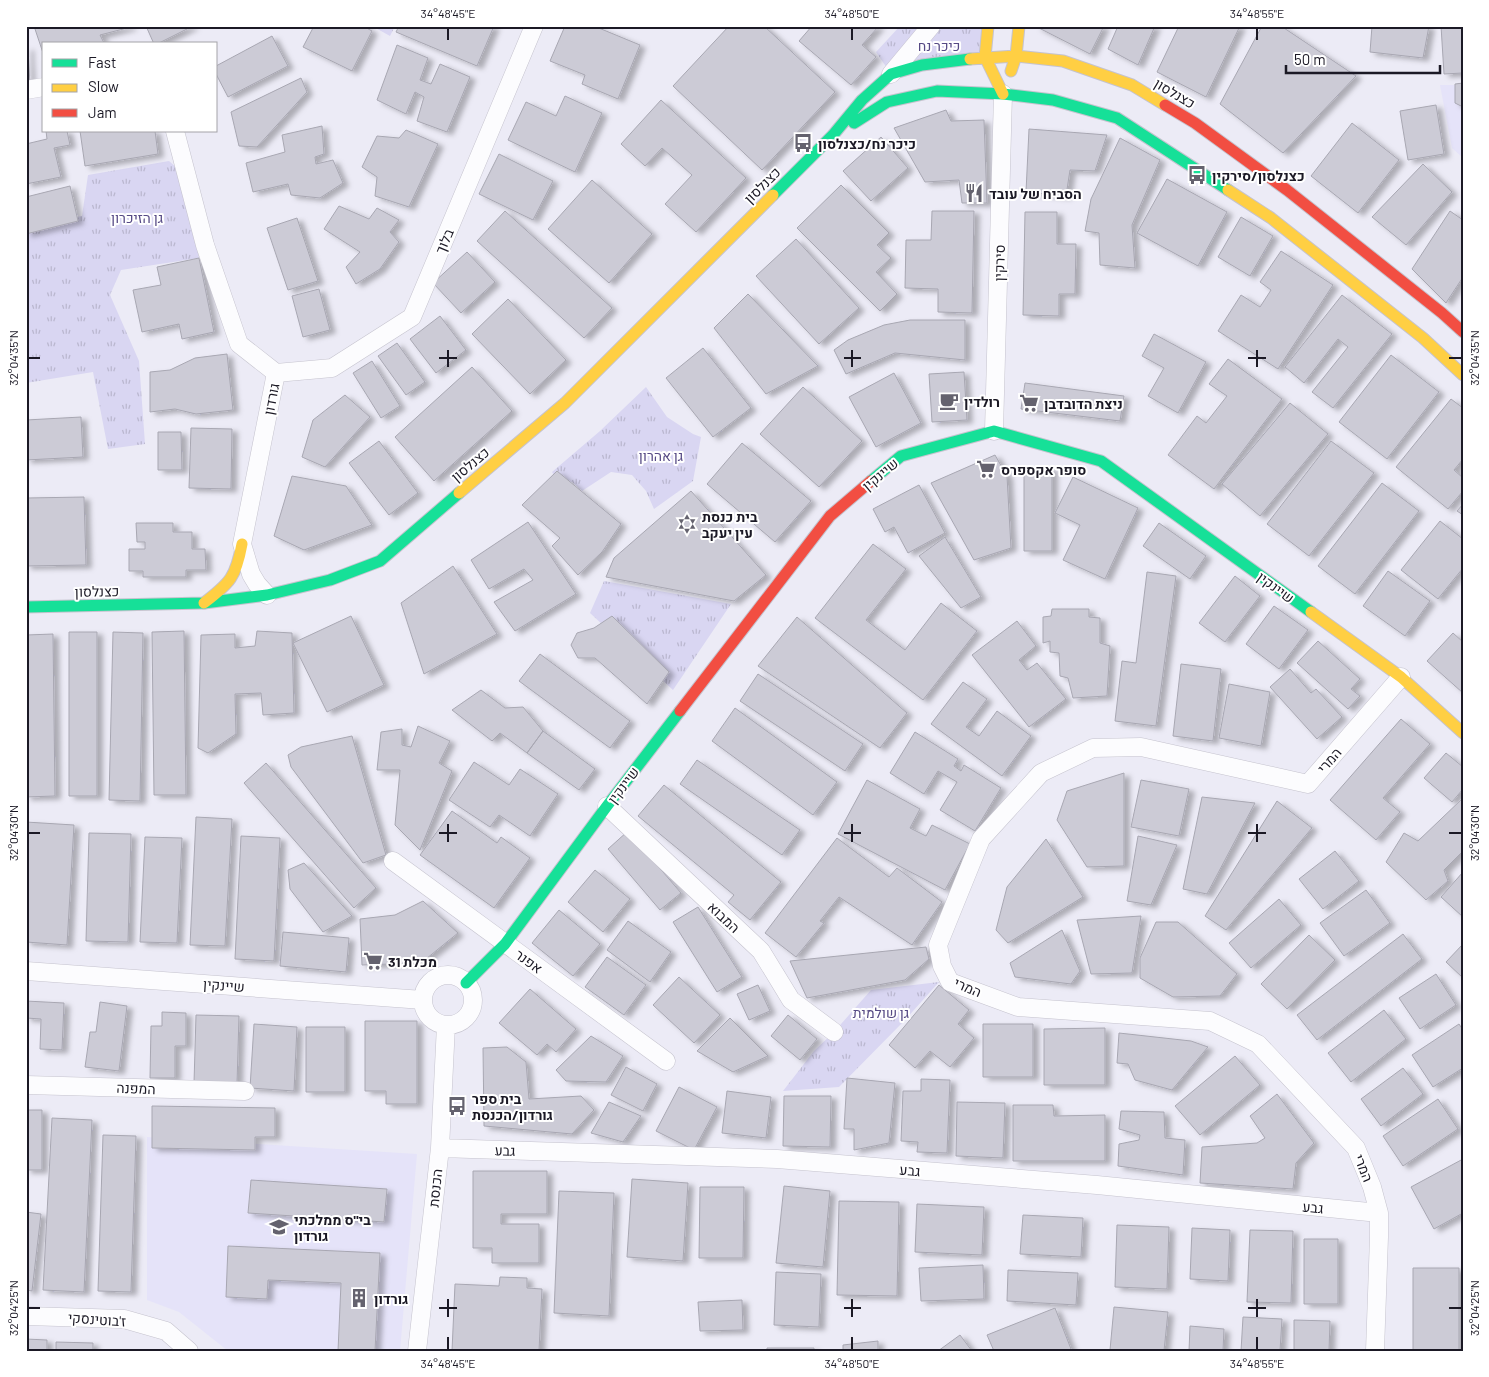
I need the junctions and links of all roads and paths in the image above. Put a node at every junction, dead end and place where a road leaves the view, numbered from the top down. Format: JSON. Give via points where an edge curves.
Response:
{"nodes":[{"id":1,"x":534,"y":26,"type":"edge"},
{"id":2,"x":931,"y":26,"type":"edge"},
{"id":3,"x":988,"y":26,"type":"edge"},
{"id":4,"x":1019,"y":26,"type":"edge"},
{"id":5,"x":1016,"y":56,"type":"junction"},
{"id":6,"x":985,"y":57,"type":"junction"},
{"id":7,"x":891,"y":74,"type":"junction"},
{"id":8,"x":42,"y":87,"type":"edge"},
{"id":9,"x":26,"y":90,"type":"edge"},
{"id":10,"x":1003,"y":94,"type":"junction"},
{"id":11,"x":175,"y":132,"type":"edge"},
{"id":12,"x":833,"y":135,"type":"junction"},
{"id":13,"x":1463,"y":332,"type":"edge"},
{"id":14,"x":276,"y":373,"type":"junction"},
{"id":15,"x":1463,"y":375,"type":"edge"},
{"id":16,"x":994,"y":431,"type":"junction"},
{"id":17,"x":242,"y":544,"type":"junction"},
{"id":18,"x":267,"y":595,"type":"junction"},
{"id":19,"x":204,"y":603,"type":"junction"},
{"id":20,"x":26,"y":606,"type":"edge"},
{"id":21,"x":1401,"y":677,"type":"junction"},
{"id":22,"x":1463,"y":733,"type":"edge"},
{"id":23,"x":607,"y":806,"type":"junction"},
{"id":24,"x":394,"y":861,"type":"dead end"},
{"id":25,"x":505,"y":944,"type":"junction"},
{"id":26,"x":26,"y":971,"type":"edge"},
{"id":27,"x":466,"y":983,"type":"junction"},
{"id":28,"x":423,"y":1000,"type":"junction"},
{"id":29,"x":446,"y":1025,"type":"junction"},
{"id":30,"x":834,"y":1032,"type":"dead end"},
{"id":31,"x":666,"y":1061,"type":"dead end"},
{"id":32,"x":26,"y":1085,"type":"edge"},
{"id":33,"x":245,"y":1091,"type":"dead end"},
{"id":34,"x":440,"y":1148,"type":"junction"},
{"id":35,"x":1378,"y":1213,"type":"junction"},
{"id":36,"x":26,"y":1316,"type":"edge"},
{"id":37,"x":189,"y":1351,"type":"edge"},
{"id":38,"x":417,"y":1351,"type":"edge"},
{"id":39,"x":1375,"y":1351,"type":"edge"}],
"edges":[{"from":1,"to":14,"type":"street","name":"בלוך","via":[[412,316],[332,368]]},
{"from":2,"to":7,"type":"street"},
{"from":3,"to":6,"type":"street"},
{"from":4,"to":5,"type":"street","name":"סירקין"},
{"from":5,"to":6,"type":"street","name":"כצנלסון"},
{"from":5,"to":10,"type":"street","name":"סירקין"},
{"from":5,"to":13,"type":"street","name":"כצנלסון","via":[[1063,62],[1132,85],[1194,123],[1287,190]]},
{"from":6,"to":7,"type":"street","name":"כצנלסון","via":[[922,65]]},
{"from":6,"to":10,"type":"street","name":"סירקין"},
{"from":7,"to":12,"type":"street","name":"כצנלסון","via":[[862,100]]},
{"from":8,"to":9,"type":"street"},
{"from":10,"to":12,"type":"street","name":"כצנלסון","via":[[937,91],[887,102]]},
{"from":10,"to":15,"type":"street","name":"כצנלסון","via":[[1053,100],[1116,118],[1271,218],[1423,338]]},
{"from":10,"to":16,"type":"street","name":"סירקין"},
{"from":11,"to":14,"type":"street","name":"גורדון","via":[[205,245],[239,344]]},
{"from":12,"to":18,"type":"street","name":"כצנלסון","via":[[565,403],[380,561],[330,580]]},
{"from":14,"to":17,"type":"street","name":"גורדון"},
{"from":16,"to":21,"type":"street","name":"שיינקין","via":[[1101,461]]},
{"from":16,"to":23,"type":"street","name":"שיינקין","via":[[901,456],[830,516]]},
{"from":17,"to":18,"type":"street","name":"גורדון","via":[[251,574]]},
{"from":17,"to":19,"type":"street","via":[[234,574]]},
{"from":18,"to":19,"type":"street","name":"כצנלסון"},
{"from":19,"to":20,"type":"street","name":"כצנלסון"},
{"from":21,"to":22,"type":"street","name":"שיינקין"},
{"from":21,"to":35,"type":"street","name":"המרי","via":[[1308,784],[1141,747],[1093,748],[1041,773],[981,839],[938,945],[942,966],[950,982],[1018,1007],[1210,1021],[1258,1044],[1356,1148],[1372,1187]]},
{"from":23,"to":25,"type":"street","name":"שיינקין"},
{"from":23,"to":30,"type":"street","name":"המבוא","via":[[761,951],[791,1000]]},
{"from":24,"to":25,"type":"street","name":"אפנר"},
{"from":25,"to":27,"type":"street","name":"שיינקין"},
{"from":25,"to":31,"type":"street","name":"אפנר"},
{"from":26,"to":28,"type":"street","name":"שיינקין"},
{"from":27,"to":28,"type":"street","via":[[451,975],[442,975],[430,982]]},
{"from":27,"to":29,"type":"street","via":[[472,995],[469,1012],[463,1020]]},
{"from":28,"to":29,"type":"street","via":[[428,1015]]},
{"from":29,"to":34,"type":"street","name":"הכנסת"},
{"from":32,"to":33,"type":"street","name":"המפנה"},
{"from":34,"to":35,"type":"street","name":"גבע","via":[[777,1159],[1097,1185]]},
{"from":34,"to":38,"type":"street","name":"הכנסת"},
{"from":35,"to":39,"type":"street","name":"המרי"},
{"from":36,"to":37,"type":"street","name":"ז'בוטינסקי","via":[[124,1319],[166,1331]]}]}
